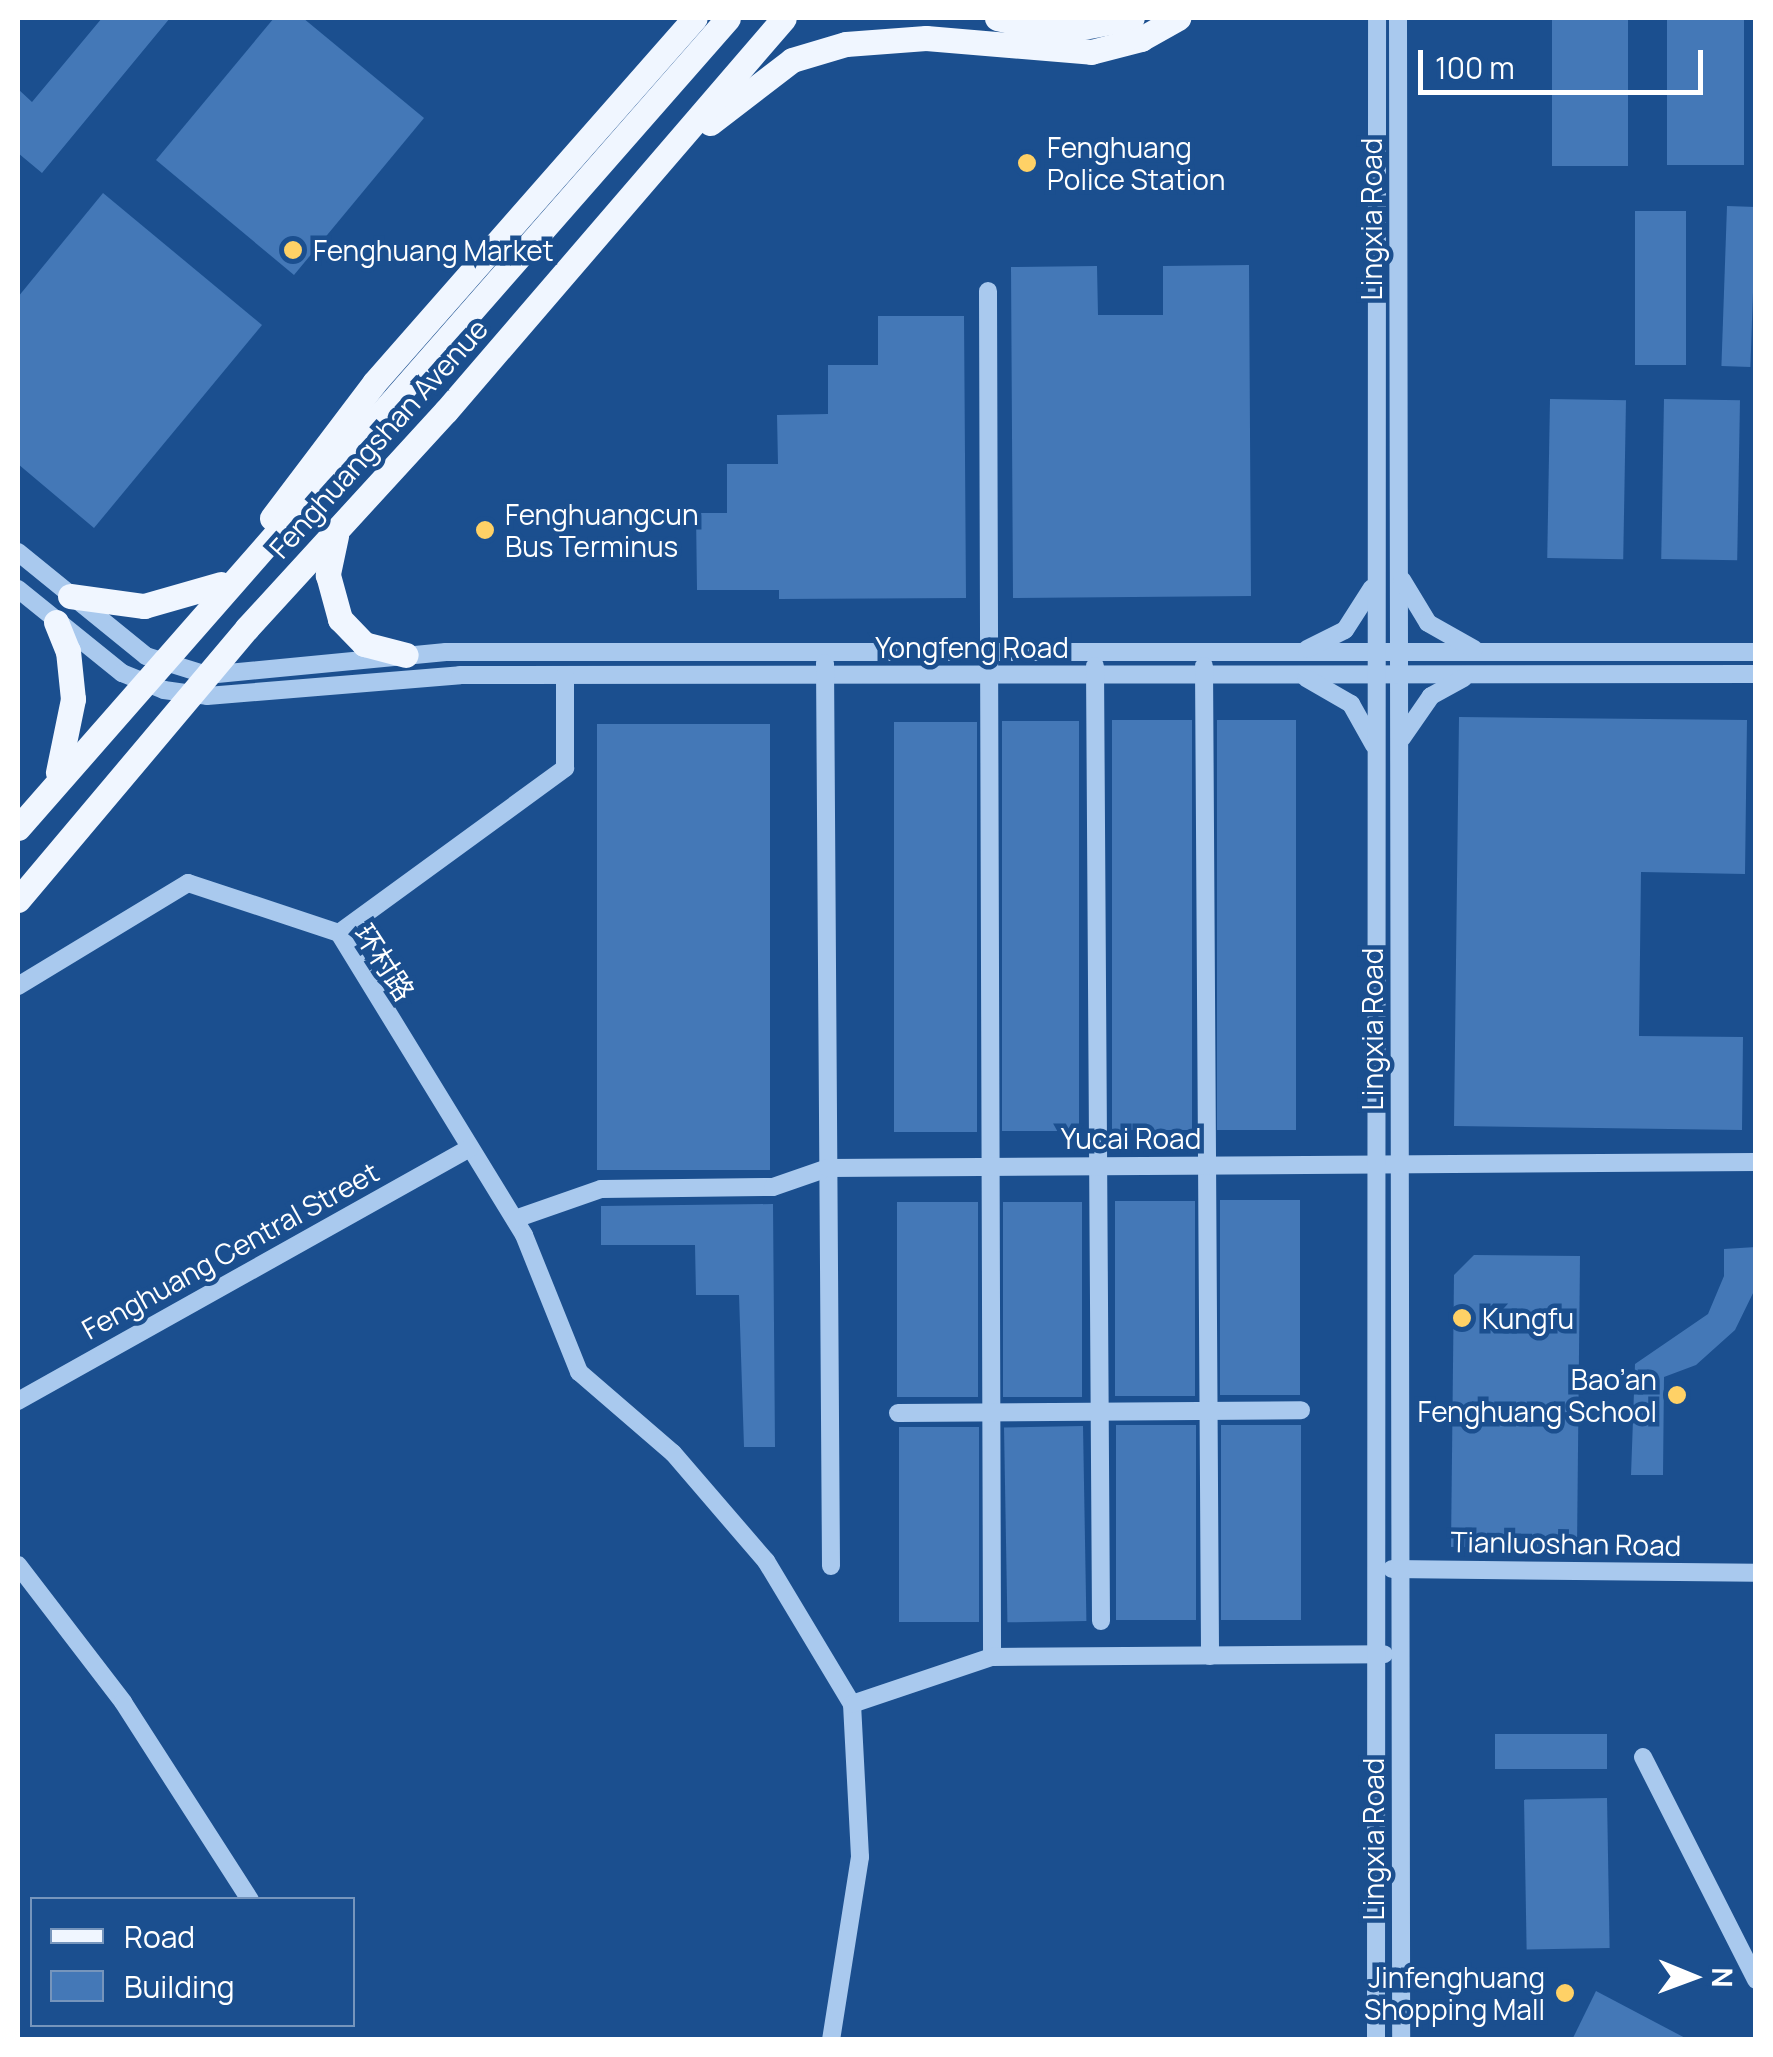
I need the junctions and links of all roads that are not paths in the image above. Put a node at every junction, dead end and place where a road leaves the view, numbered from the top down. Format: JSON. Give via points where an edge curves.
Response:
{"nodes":[{"id":1,"x":694,"y":18,"type":"edge"},
{"id":2,"x":728,"y":18,"type":"edge"},
{"id":3,"x":784,"y":18,"type":"edge"},
{"id":4,"x":997,"y":18,"type":"edge"},
{"id":5,"x":1132,"y":18,"type":"edge"},
{"id":6,"x":1178,"y":18,"type":"edge"},
{"id":7,"x":1377,"y":18,"type":"edge"},
{"id":8,"x":1398,"y":18,"type":"edge"},
{"id":9,"x":652,"y":171,"type":"junction"},
{"id":10,"x":988,"y":291,"type":"dead end"},
{"id":11,"x":340,"y":527,"type":"junction"},
{"id":12,"x":18,"y":552,"type":"edge"},
{"id":13,"x":254,"y":553,"type":"junction"},
{"id":14,"x":1377,"y":563,"type":"junction"},
{"id":15,"x":1398,"y":566,"type":"junction"},
{"id":16,"x":230,"y":579,"type":"junction"},
{"id":17,"x":18,"y":589,"type":"edge"},
{"id":18,"x":70,"y":596,"type":"junction"},
{"id":19,"x":56,"y":622,"type":"junction"},
{"id":20,"x":1756,"y":652,"type":"edge"},
{"id":21,"x":825,"y":653,"type":"junction"},
{"id":22,"x":990,"y":653,"type":"junction"},
{"id":23,"x":1095,"y":653,"type":"junction"},
{"id":24,"x":1204,"y":653,"type":"junction"},
{"id":25,"x":1282,"y":653,"type":"junction"},
{"id":26,"x":1377,"y":653,"type":"junction"},
{"id":27,"x":1399,"y":653,"type":"junction"},
{"id":28,"x":1494,"y":653,"type":"junction"},
{"id":29,"x":406,"y":655,"type":"junction"},
{"id":30,"x":149,"y":672,"type":"junction"},
{"id":31,"x":1204,"y":674,"type":"junction"},
{"id":32,"x":1286,"y":674,"type":"junction"},
{"id":33,"x":1377,"y":674,"type":"junction"},
{"id":34,"x":1399,"y":674,"type":"junction"},
{"id":35,"x":1483,"y":674,"type":"junction"},
{"id":36,"x":1756,"y":674,"type":"edge"},
{"id":37,"x":565,"y":675,"type":"junction"},
{"id":38,"x":825,"y":675,"type":"junction"},
{"id":39,"x":986,"y":675,"type":"junction"},
{"id":40,"x":1095,"y":675,"type":"junction"},
{"id":41,"x":199,"y":685,"type":"junction"},
{"id":42,"x":1399,"y":758,"type":"junction"},
{"id":43,"x":1377,"y":763,"type":"junction"},
{"id":44,"x":50,"y":789,"type":"junction"},
{"id":45,"x":18,"y":828,"type":"edge"},
{"id":46,"x":18,"y":900,"type":"edge"},
{"id":47,"x":340,"y":933,"type":"junction"},
{"id":48,"x":18,"y":986,"type":"edge"},
{"id":49,"x":470,"y":1148,"type":"junction"},
{"id":50,"x":1400,"y":1162,"type":"junction"},
{"id":51,"x":1756,"y":1162,"type":"edge"},
{"id":52,"x":1376,"y":1163,"type":"junction"},
{"id":53,"x":1207,"y":1165,"type":"junction"},
{"id":54,"x":1098,"y":1166,"type":"junction"},
{"id":55,"x":989,"y":1167,"type":"junction"},
{"id":56,"x":828,"y":1168,"type":"junction"},
{"id":57,"x":514,"y":1219,"type":"junction"},
{"id":58,"x":18,"y":1400,"type":"edge"},
{"id":59,"x":1208,"y":1410,"type":"junction"},
{"id":60,"x":1301,"y":1410,"type":"dead end"},
{"id":61,"x":1100,"y":1411,"type":"junction"},
{"id":62,"x":991,"y":1412,"type":"junction"},
{"id":63,"x":898,"y":1413,"type":"dead end"},
{"id":64,"x":18,"y":1565,"type":"edge"},
{"id":65,"x":831,"y":1566,"type":"dead end"},
{"id":66,"x":1376,"y":1569,"type":"junction"},
{"id":67,"x":1400,"y":1569,"type":"junction"},
{"id":68,"x":1756,"y":1573,"type":"edge"},
{"id":69,"x":1101,"y":1621,"type":"dead end"},
{"id":70,"x":1376,"y":1654,"type":"junction"},
{"id":71,"x":1400,"y":1654,"type":"junction"},
{"id":72,"x":1210,"y":1656,"type":"junction"},
{"id":73,"x":992,"y":1657,"type":"junction"},
{"id":74,"x":852,"y":1704,"type":"junction"},
{"id":75,"x":1643,"y":1757,"type":"dead end"},
{"id":76,"x":248,"y":1897,"type":"edge"},
{"id":77,"x":1756,"y":1980,"type":"edge"},
{"id":78,"x":831,"y":2040,"type":"edge"},
{"id":79,"x":1376,"y":2040,"type":"edge"},
{"id":80,"x":1400,"y":2040,"type":"edge"}],
"edges":[{"from":1,"to":13,"type":"main road","via":[[374,382],[291,486]]},
{"from":2,"to":13,"type":"main road","name":"Fenghuangshan Avenue"},
{"from":3,"to":9,"type":"main road","name":"Fenghuangshan Avenue"},
{"from":4,"to":5,"type":"main road","via":[[1057,32]]},
{"from":6,"to":9,"type":"main road","via":[[1140,40],[1091,52],[926,38],[817,50],[771,73]]},
{"from":7,"to":14,"type":"street","name":"Lingxia Road"},
{"from":8,"to":15,"type":"street","name":"Lingxia Road"},
{"from":9,"to":11,"type":"main road","name":"Fenghuangshan Avenue"},
{"from":10,"to":22,"type":"street"},
{"from":11,"to":29,"type":"main road","via":[[328,575],[340,619],[364,644]]},
{"from":11,"to":41,"type":"main road","name":"Fenghuangshan Avenue"},
{"from":12,"to":18,"type":"street"},
{"from":13,"to":16,"type":"main road","name":"Fenghuangshan Avenue"},
{"from":14,"to":25,"type":"street","via":[[1366,603],[1345,630]]},
{"from":14,"to":26,"type":"street","name":"Lingxia Road"},
{"from":15,"to":27,"type":"street","name":"Lingxia Road"},
{"from":15,"to":28,"type":"street","via":[[1409,599],[1428,623],[1459,644]]},
{"from":16,"to":18,"type":"main road","via":[[155,606]]},
{"from":16,"to":30,"type":"main road","name":"Fenghuangshan Avenue"},
{"from":17,"to":19,"type":"street"},
{"from":18,"to":30,"type":"street"},
{"from":19,"to":30,"type":"street"},
{"from":19,"to":44,"type":"main road","via":[[68,650],[73,698]]},
{"from":20,"to":28,"type":"street","name":"Yongfeng Road"},
{"from":21,"to":22,"type":"street","name":"Yongfeng Road"},
{"from":21,"to":29,"type":"street","name":"Yongfeng Road"},
{"from":21,"to":38,"type":"street"},
{"from":22,"to":23,"type":"street","name":"Yongfeng Road"},
{"from":22,"to":39,"type":"street"},
{"from":23,"to":24,"type":"street","name":"Yongfeng Road"},
{"from":23,"to":40,"type":"street"},
{"from":24,"to":25,"type":"street","name":"Yongfeng Road"},
{"from":24,"to":31,"type":"street"},
{"from":25,"to":26,"type":"street","name":"Yongfeng Road"},
{"from":26,"to":27,"type":"street","name":"Yongfeng Road"},
{"from":26,"to":33,"type":"street","name":"Lingxia Road"},
{"from":27,"to":28,"type":"street","name":"Yongfeng Road"},
{"from":27,"to":34,"type":"street","name":"Lingxia Road"},
{"from":29,"to":41,"type":"street","name":"Yongfeng Road"},
{"from":30,"to":41,"type":"street"},
{"from":30,"to":41,"type":"street"},
{"from":30,"to":44,"type":"main road","name":"Fenghuangshan Avenue"},
{"from":31,"to":32,"type":"street","name":"Yongfeng Road"},
{"from":31,"to":40,"type":"street","name":"Yongfeng Road"},
{"from":31,"to":53,"type":"street"},
{"from":32,"to":33,"type":"street","name":"Yongfeng Road"},
{"from":32,"to":43,"type":"street","via":[[1323,685],[1350,704],[1371,736]]},
{"from":33,"to":34,"type":"street","name":"Yongfeng Road"},
{"from":33,"to":43,"type":"street","name":"Lingxia Road"},
{"from":34,"to":35,"type":"street","name":"Yongfeng Road"},
{"from":34,"to":42,"type":"street","name":"Lingxia Road"},
{"from":35,"to":36,"type":"street","name":"Yongfeng Road"},
{"from":35,"to":42,"type":"street","via":[[1432,696],[1409,723]]},
{"from":37,"to":38,"type":"street","name":"Yongfeng Road"},
{"from":37,"to":41,"type":"street","name":"Yongfeng Road"},
{"from":37,"to":47,"type":"street","via":[[565,768]]},
{"from":38,"to":39,"type":"street","name":"Yongfeng Road"},
{"from":38,"to":56,"type":"street"},
{"from":39,"to":40,"type":"street","name":"Yongfeng Road"},
{"from":39,"to":55,"type":"street"},
{"from":40,"to":54,"type":"street"},
{"from":41,"to":46,"type":"main road","name":"Fenghuangshan Avenue"},
{"from":42,"to":50,"type":"street","name":"Lingxia Road"},
{"from":43,"to":52,"type":"street","name":"Lingxia Road"},
{"from":44,"to":45,"type":"main road","name":"Fenghuangshan Avenue"},
{"from":47,"to":48,"type":"street","name":"环村路","via":[[188,883]]},
{"from":47,"to":49,"type":"street","name":"环村路"},
{"from":49,"to":57,"type":"street","name":"环村路"},
{"from":49,"to":58,"type":"street","name":"Fenghuang Central Street"},
{"from":50,"to":51,"type":"street","name":"Yucai Road"},
{"from":50,"to":52,"type":"street","name":"Yucai Road"},
{"from":50,"to":67,"type":"street","name":"Lingxia Road"},
{"from":52,"to":53,"type":"street","name":"Yucai Road"},
{"from":52,"to":66,"type":"street","name":"Lingxia Road"},
{"from":53,"to":54,"type":"street","name":"Yucai Road"},
{"from":53,"to":59,"type":"street"},
{"from":54,"to":55,"type":"street","name":"Yucai Road"},
{"from":54,"to":61,"type":"street"},
{"from":55,"to":56,"type":"street","name":"Yucai Road"},
{"from":55,"to":62,"type":"street"},
{"from":56,"to":57,"type":"street","name":"Yucai Road","via":[[774,1187],[601,1189]]},
{"from":56,"to":65,"type":"street"},
{"from":57,"to":74,"type":"street","name":"环村路","via":[[579,1372],[672,1454],[766,1561]]},
{"from":59,"to":60,"type":"street"},
{"from":59,"to":61,"type":"street"},
{"from":59,"to":72,"type":"street"},
{"from":61,"to":62,"type":"street"},
{"from":61,"to":69,"type":"street"},
{"from":62,"to":63,"type":"street"},
{"from":62,"to":73,"type":"street"},
{"from":64,"to":76,"type":"street","via":[[123,1702]]},
{"from":66,"to":67,"type":"street","name":"Tianluoshan Road"},
{"from":66,"to":70,"type":"street","name":"Lingxia Road"},
{"from":67,"to":68,"type":"street","name":"Tianluoshan Road"},
{"from":67,"to":71,"type":"street","name":"Lingxia Road"},
{"from":70,"to":71,"type":"street"},
{"from":70,"to":72,"type":"street"},
{"from":70,"to":79,"type":"street","name":"Lingxia Road"},
{"from":71,"to":80,"type":"street","name":"Lingxia Road"},
{"from":72,"to":73,"type":"street"},
{"from":73,"to":74,"type":"street"},
{"from":74,"to":78,"type":"street","via":[[860,1857]]},
{"from":75,"to":77,"type":"street"}]}
